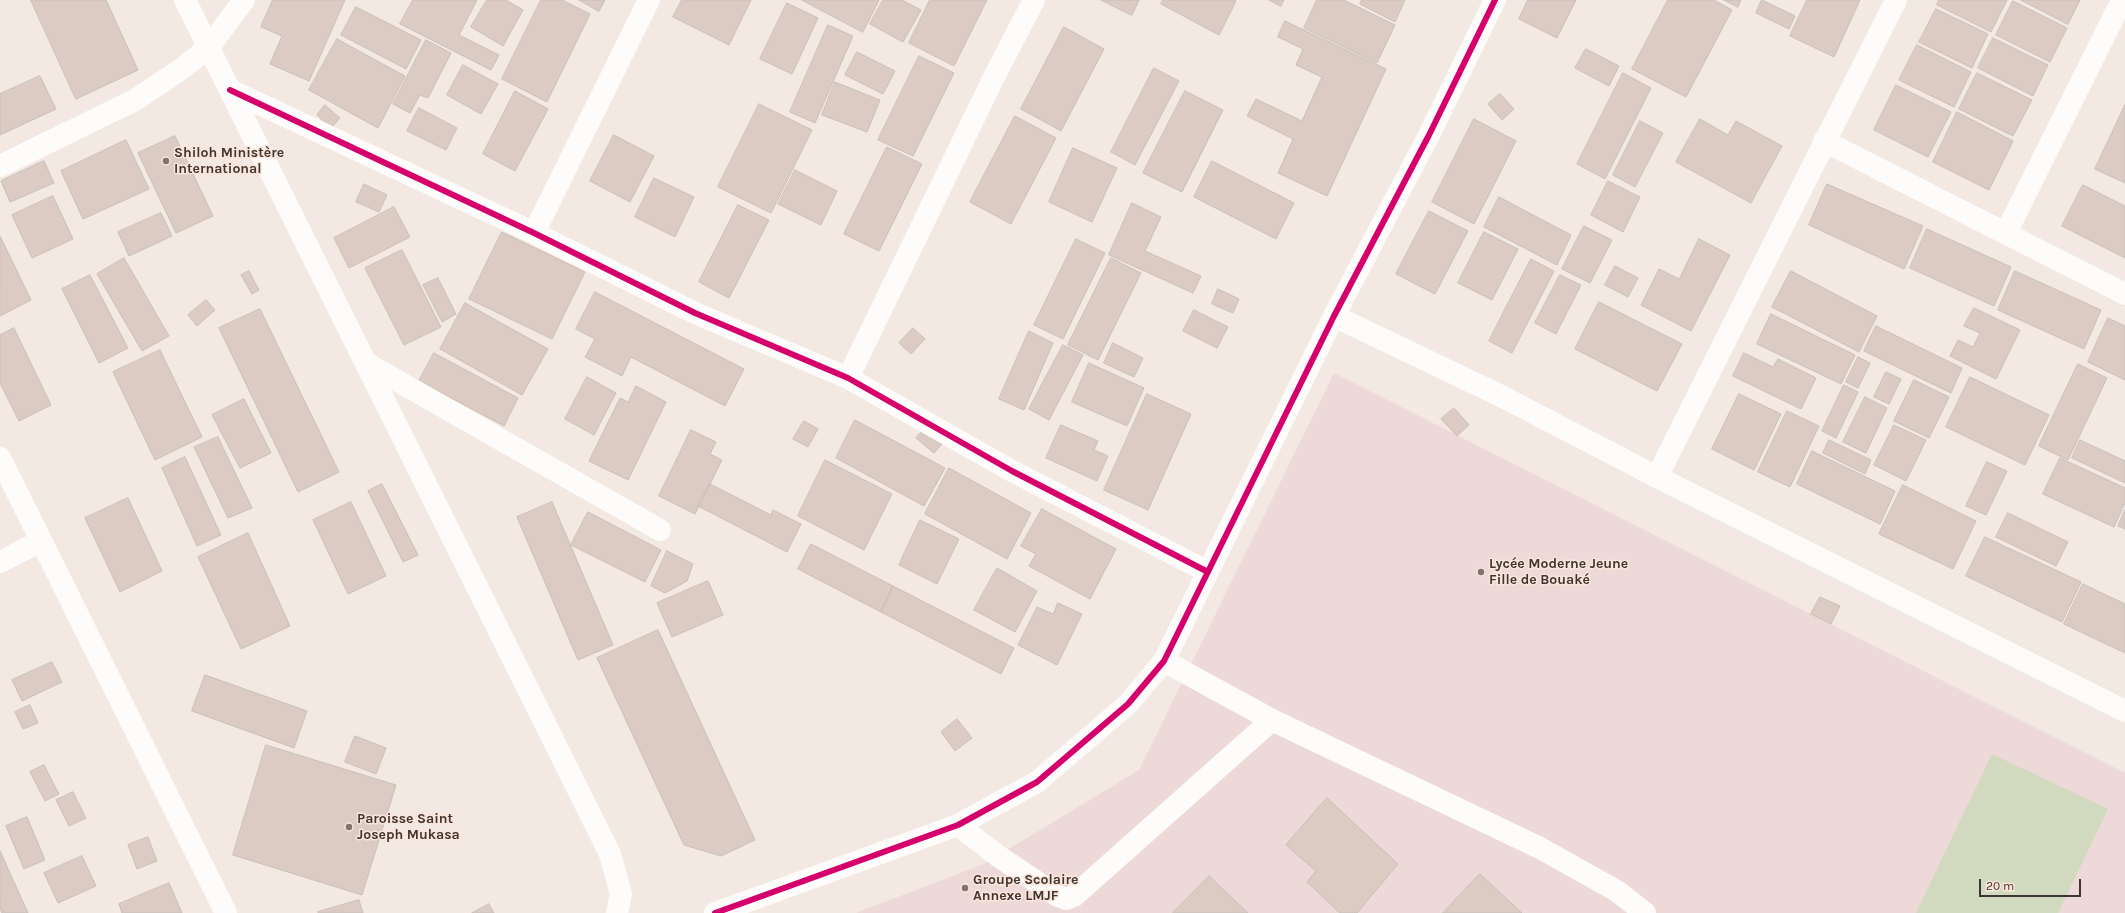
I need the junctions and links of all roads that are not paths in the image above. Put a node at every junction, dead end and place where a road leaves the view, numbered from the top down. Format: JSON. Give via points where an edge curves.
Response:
{"nodes":[{"id":1,"x":186,"y":0,"type":"edge"},
{"id":2,"x":244,"y":0,"type":"edge"},
{"id":3,"x":649,"y":0,"type":"edge"},
{"id":4,"x":1034,"y":0,"type":"edge"},
{"id":5,"x":1495,"y":0,"type":"edge"},
{"id":6,"x":1896,"y":0,"type":"edge"},
{"id":7,"x":2122,"y":0,"type":"edge"},
{"id":8,"x":209,"y":47,"type":"junction"},
{"id":9,"x":230,"y":90,"type":"junction"},
{"id":10,"x":1824,"y":141,"type":"junction"},
{"id":11,"x":0,"y":166,"type":"edge"},
{"id":12,"x":534,"y":232,"type":"junction"},
{"id":13,"x":2006,"y":233,"type":"junction"},
{"id":14,"x":2125,"y":294,"type":"edge"},
{"id":15,"x":1334,"y":316,"type":"junction"},
{"id":16,"x":366,"y":363,"type":"junction"},
{"id":17,"x":848,"y":378,"type":"junction"},
{"id":18,"x":0,"y":458,"type":"edge"},
{"id":19,"x":1657,"y":477,"type":"junction"},
{"id":20,"x":660,"y":530,"type":"dead end"},
{"id":21,"x":41,"y":541,"type":"junction"},
{"id":22,"x":0,"y":562,"type":"edge"},
{"id":23,"x":1208,"y":572,"type":"junction"},
{"id":24,"x":1164,"y":661,"type":"junction"},
{"id":25,"x":2125,"y":711,"type":"edge"},
{"id":26,"x":1272,"y":720,"type":"junction"},
{"id":27,"x":958,"y":825,"type":"junction"},
{"id":28,"x":226,"y":913,"type":"edge"},
{"id":29,"x":617,"y":913,"type":"edge"},
{"id":30,"x":715,"y":913,"type":"edge"},
{"id":31,"x":1645,"y":913,"type":"edge"}],
"edges":[{"from":1,"to":8,"type":"street"},
{"from":2,"to":8,"type":"street"},
{"from":3,"to":12,"type":"street"},
{"from":4,"to":17,"type":"street","via":[[990,84]]},
{"from":5,"to":15,"type":"street","via":[[1429,135]]},
{"from":6,"to":10,"type":"street"},
{"from":7,"to":13,"type":"street"},
{"from":8,"to":9,"type":"street"},
{"from":8,"to":11,"type":"street","via":[[135,100]]},
{"from":9,"to":12,"type":"street"},
{"from":9,"to":16,"type":"street"},
{"from":10,"to":13,"type":"street"},
{"from":10,"to":19,"type":"street"},
{"from":12,"to":17,"type":"street","via":[[695,313]]},
{"from":13,"to":14,"type":"street"},
{"from":15,"to":19,"type":"street","via":[[1501,396]]},
{"from":15,"to":23,"type":"street"},
{"from":16,"to":20,"type":"street"},
{"from":16,"to":29,"type":"street","via":[[610,854],[621,894]]},
{"from":17,"to":23,"type":"street","via":[[1012,471]]},
{"from":18,"to":21,"type":"street"},
{"from":19,"to":25,"type":"street"},
{"from":21,"to":22,"type":"street"},
{"from":21,"to":28,"type":"street"},
{"from":23,"to":24,"type":"street"},
{"from":24,"to":26,"type":"street"},
{"from":24,"to":27,"type":"street","via":[[1128,704],[1037,782]]},
{"from":26,"to":27,"type":"street","via":[[1074,896],[1066,899],[998,856]]},
{"from":26,"to":31,"type":"street","via":[[1540,848],[1617,891]]},
{"from":27,"to":30,"type":"street"}]}
